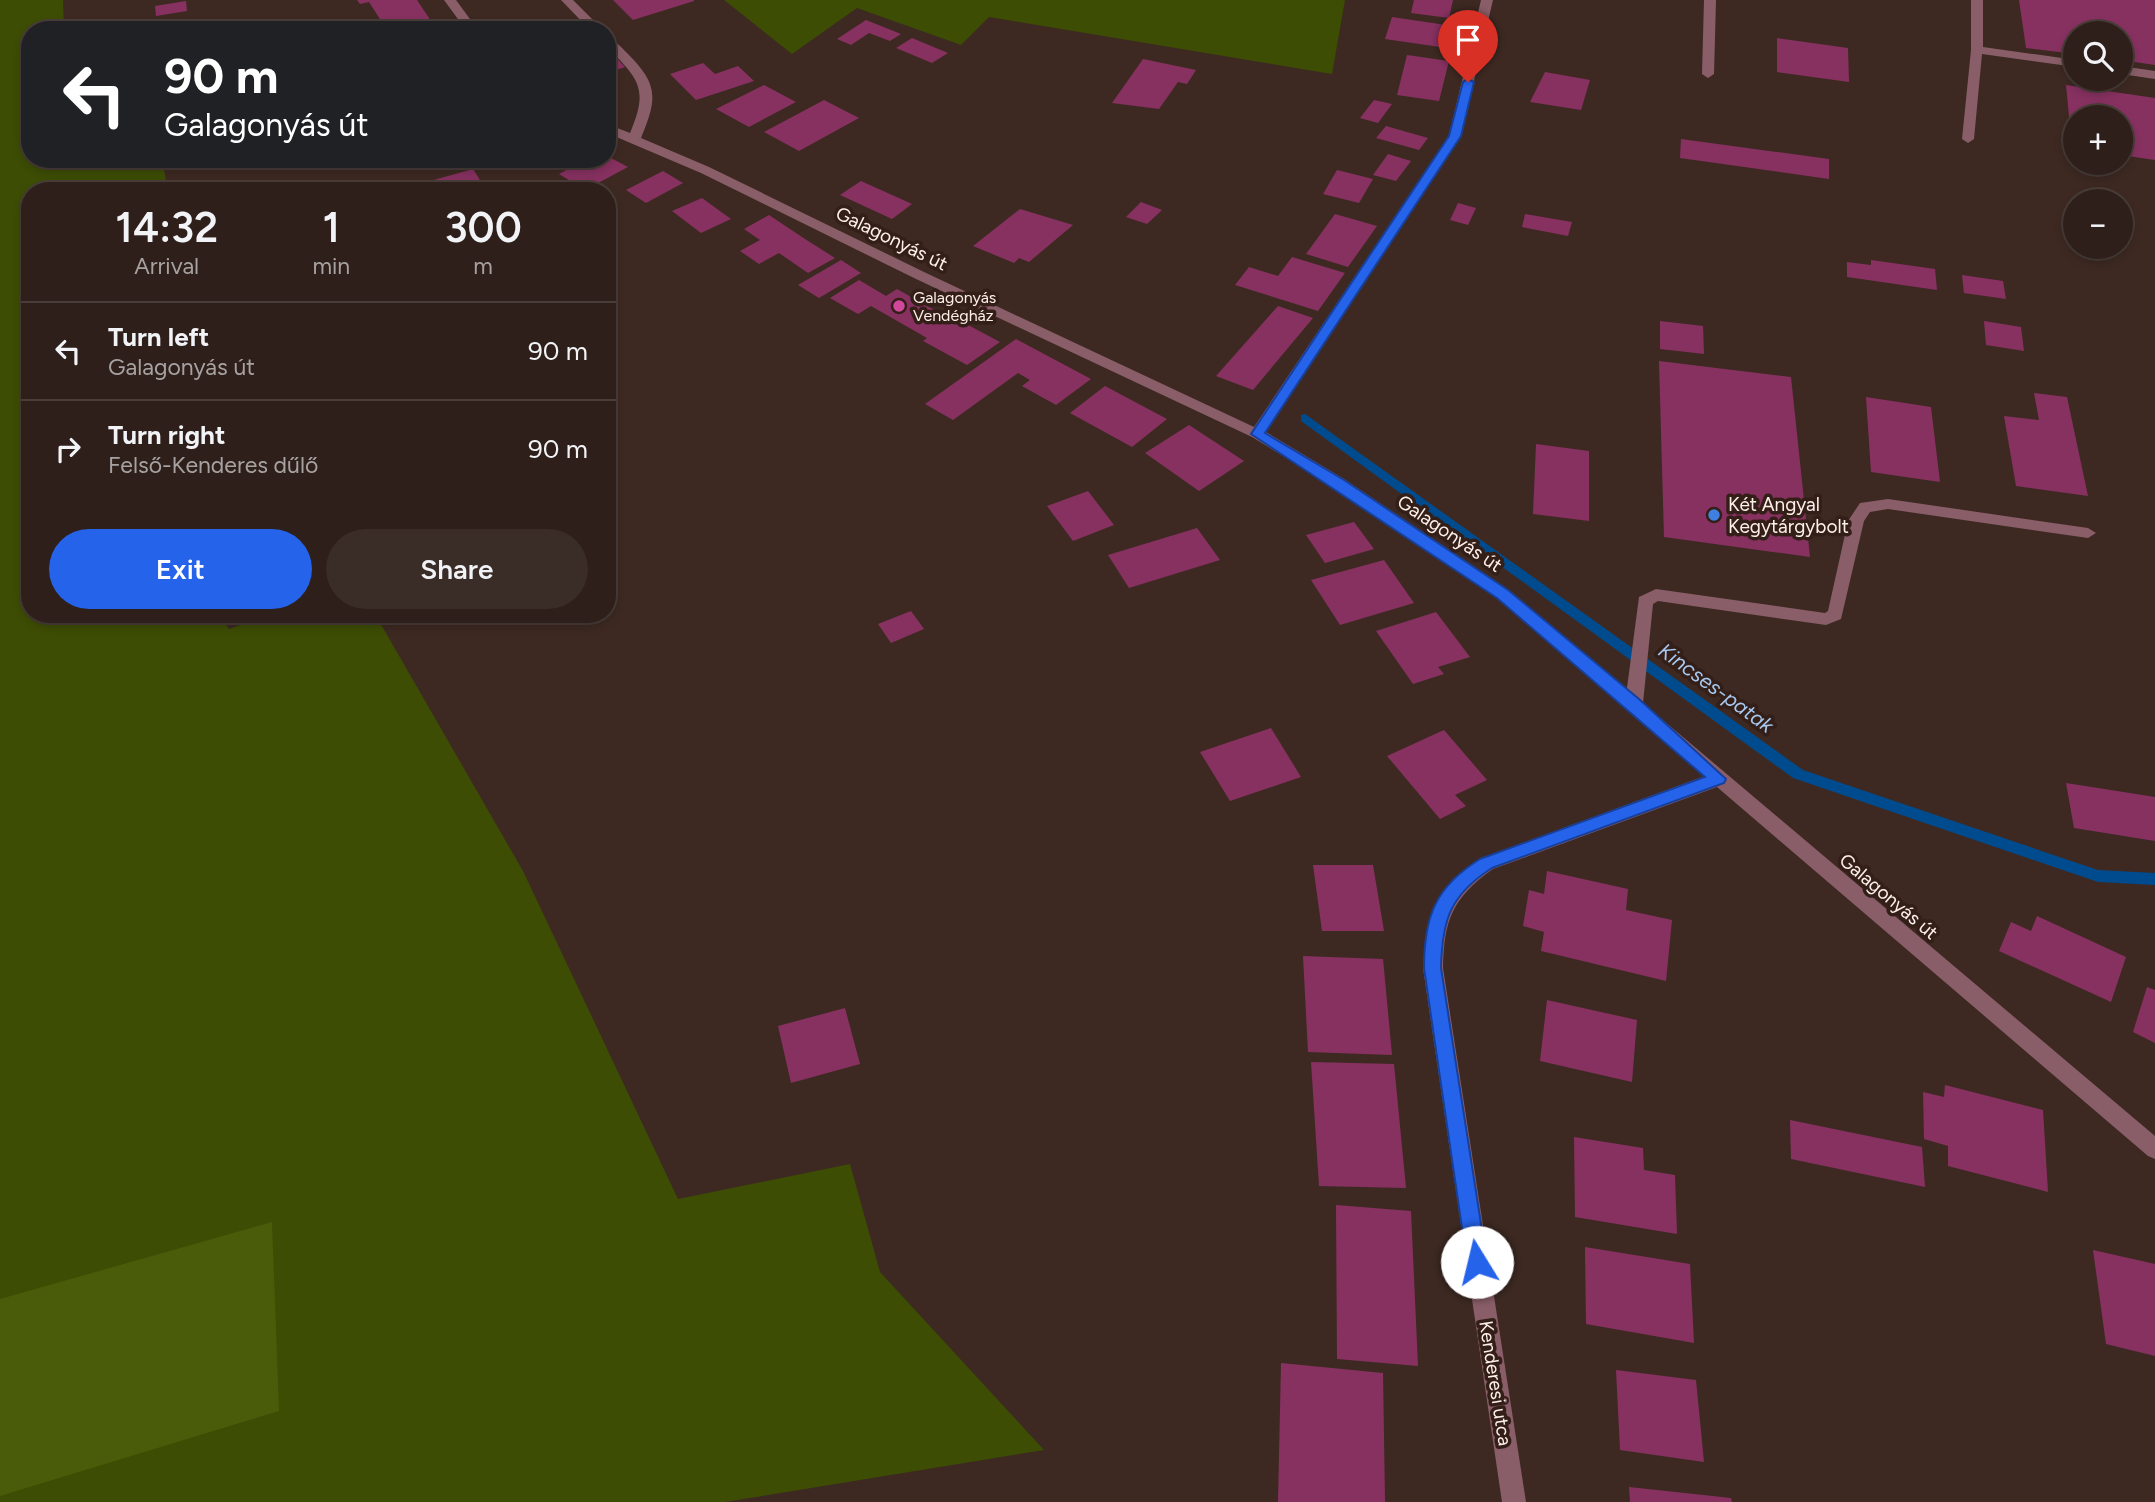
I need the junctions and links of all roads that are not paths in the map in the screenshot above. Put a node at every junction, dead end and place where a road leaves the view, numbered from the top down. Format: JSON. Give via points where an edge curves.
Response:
{"nodes":[{"id":1,"x":450,"y":0,"type":"edge"},
{"id":2,"x":567,"y":0,"type":"edge"},
{"id":3,"x":1487,"y":0,"type":"edge"},
{"id":4,"x":1710,"y":0,"type":"edge"},
{"id":5,"x":1978,"y":0,"type":"edge"},
{"id":6,"x":465,"y":21,"type":"edge"},
{"id":7,"x":588,"y":21,"type":"edge"},
{"id":8,"x":616,"y":49,"type":"edge"},
{"id":9,"x":1977,"y":50,"type":"junction"},
{"id":10,"x":2063,"y":62,"type":"edge"},
{"id":11,"x":2133,"y":72,"type":"edge"},
{"id":12,"x":1708,"y":74,"type":"dead end"},
{"id":13,"x":2155,"y":75,"type":"edge"},
{"id":14,"x":616,"y":132,"type":"edge"},
{"id":15,"x":634,"y":139,"type":"junction"},
{"id":16,"x":1968,"y":139,"type":"dead end"},
{"id":17,"x":1257,"y":434,"type":"junction"},
{"id":18,"x":2088,"y":533,"type":"dead end"},
{"id":19,"x":1634,"y":703,"type":"junction"},
{"id":20,"x":1718,"y":779,"type":"junction"},
{"id":21,"x":2155,"y":1149,"type":"edge"},
{"id":22,"x":1514,"y":1502,"type":"edge"}],
"edges":[{"from":1,"to":6,"type":"street"},
{"from":2,"to":7,"type":"street"},
{"from":3,"to":17,"type":"street","via":[[1455,136]]},
{"from":4,"to":12,"type":"street"},
{"from":5,"to":9,"type":"street"},
{"from":8,"to":15,"type":"street","via":[[645,78],[648,109]]},
{"from":9,"to":10,"type":"street"},
{"from":9,"to":16,"type":"street"},
{"from":11,"to":13,"type":"street"},
{"from":14,"to":15,"type":"street","name":"Galagonyás út"},
{"from":15,"to":17,"type":"street","name":"Galagonyás út"},
{"from":17,"to":19,"type":"street","name":"Galagonyás út","via":[[1339,483],[1503,594]]},
{"from":18,"to":19,"type":"street","via":[[1888,504],[1865,507],[1856,521],[1835,615],[1826,619],[1656,595],[1645,601]]},
{"from":19,"to":20,"type":"street","name":"Galagonyás út"},
{"from":20,"to":21,"type":"street","name":"Galagonyás út"},
{"from":20,"to":22,"type":"street","name":"Kenderesi utca","via":[[1486,864],[1462,879],[1446,900],[1433,934],[1433,968]]}]}
